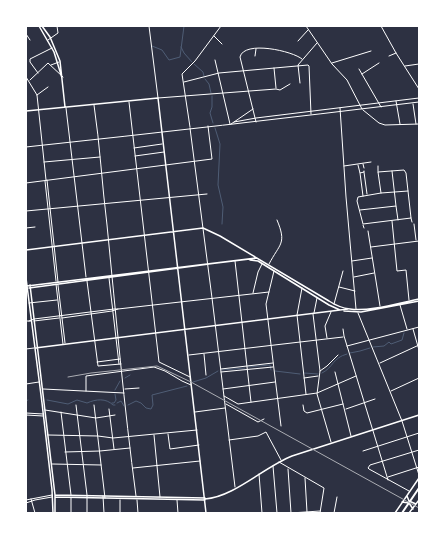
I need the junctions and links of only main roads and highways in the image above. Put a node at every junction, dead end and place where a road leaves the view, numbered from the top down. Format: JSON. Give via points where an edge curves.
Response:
{"nodes":[{"id":1,"x":39,"y":26,"type":"edge"},
{"id":2,"x":42,"y":26,"type":"edge"},
{"id":3,"x":49,"y":39,"type":"junction"},
{"id":4,"x":59,"y":62,"type":"junction"},
{"id":5,"x":66,"y":107,"type":"junction"},
{"id":6,"x":26,"y":111,"type":"edge"},
{"id":7,"x":174,"y":232,"type":"junction"},
{"id":8,"x":26,"y":250,"type":"edge"},
{"id":9,"x":257,"y":258,"type":"junction"},
{"id":10,"x":245,"y":260,"type":"junction"},
{"id":11,"x":178,"y":268,"type":"junction"},
{"id":12,"x":274,"y":269,"type":"junction"},
{"id":13,"x":26,"y":278,"type":"edge"},
{"id":14,"x":28,"y":287,"type":"edge"},
{"id":15,"x":419,"y":300,"type":"edge"},
{"id":16,"x":333,"y":305,"type":"junction"},
{"id":17,"x":348,"y":309,"type":"junction"},
{"id":18,"x":341,"y":310,"type":"junction"},
{"id":19,"x":331,"y":311,"type":"junction"},
{"id":20,"x":185,"y":328,"type":"junction"},
{"id":21,"x":33,"y":334,"type":"junction"},
{"id":22,"x":36,"y":334,"type":"junction"},
{"id":23,"x":38,"y":347,"type":"junction"},
{"id":24,"x":35,"y":348,"type":"junction"},
{"id":25,"x":40,"y":375,"type":"junction"},
{"id":26,"x":419,"y":415,"type":"edge"},
{"id":27,"x":419,"y":478,"type":"edge"},
{"id":28,"x":419,"y":488,"type":"edge"},
{"id":29,"x":54,"y":496,"type":"junction"},
{"id":30,"x":407,"y":496,"type":"junction"},
{"id":31,"x":87,"y":497,"type":"junction"},
{"id":32,"x":205,"y":499,"type":"junction"},
{"id":33,"x":419,"y":500,"type":"edge"},
{"id":34,"x":402,"y":502,"type":"junction"},
{"id":35,"x":416,"y":504,"type":"junction"},
{"id":36,"x":413,"y":509,"type":"junction"},
{"id":37,"x":54,"y":513,"type":"edge"},
{"id":38,"x":206,"y":513,"type":"edge"},
{"id":39,"x":395,"y":513,"type":"edge"},
{"id":40,"x":402,"y":513,"type":"edge"},
{"id":41,"x":409,"y":513,"type":"edge"}],
"edges":[{"from":1,"to":3,"type":"main road"},
{"from":2,"to":3,"type":"main road"},
{"from":3,"to":4,"type":"main road"},
{"from":3,"to":4,"type":"main road"},
{"from":4,"to":5,"type":"main road"},
{"from":5,"to":6,"type":"main road"},
{"from":5,"to":7,"type":"main road","via":[[158,98]]},
{"from":7,"to":8,"type":"main road"},
{"from":7,"to":9,"type":"main road","via":[[203,228]]},
{"from":7,"to":11,"type":"main road"},
{"from":9,"to":10,"type":"main road"},
{"from":9,"to":12,"type":"main road"},
{"from":10,"to":11,"type":"main road"},
{"from":10,"to":12,"type":"main road","via":[[258,261]]},
{"from":11,"to":14,"type":"main road"},
{"from":11,"to":20,"type":"main road"},
{"from":12,"to":16,"type":"main road"},
{"from":12,"to":16,"type":"main road"},
{"from":13,"to":14,"type":"main road"},
{"from":14,"to":21,"type":"main road"},
{"from":14,"to":22,"type":"main road"},
{"from":15,"to":17,"type":"main road"},
{"from":15,"to":18,"type":"main road","via":[[358,313]]},
{"from":16,"to":17,"type":"main road"},
{"from":16,"to":18,"type":"main road"},
{"from":16,"to":19,"type":"main road"},
{"from":17,"to":18,"type":"main road"},
{"from":18,"to":19,"type":"main road"},
{"from":19,"to":20,"type":"main road"},
{"from":20,"to":23,"type":"main road"},
{"from":20,"to":32,"type":"main road"},
{"from":21,"to":22,"type":"main road"},
{"from":21,"to":24,"type":"main road"},
{"from":22,"to":23,"type":"main road"},
{"from":23,"to":24,"type":"main road"},
{"from":23,"to":25,"type":"main road"},
{"from":24,"to":25,"type":"main road"},
{"from":25,"to":29,"type":"main road"},
{"from":26,"to":32,"type":"main road","via":[[310,449],[280,461],[222,496]]},
{"from":27,"to":30,"type":"main road"},
{"from":28,"to":40,"type":"highway"},
{"from":29,"to":31,"type":"main road"},
{"from":29,"to":31,"type":"main road"},
{"from":29,"to":37,"type":"main road"},
{"from":30,"to":34,"type":"main road"},
{"from":30,"to":35,"type":"main road","via":[[409,501]]},
{"from":31,"to":32,"type":"main road"},
{"from":32,"to":38,"type":"main road"},
{"from":33,"to":35,"type":"main road"},
{"from":34,"to":36,"type":"main road","via":[[409,503]]},
{"from":34,"to":39,"type":"main road"},
{"from":35,"to":36,"type":"main road"},
{"from":36,"to":41,"type":"main road"}]}
